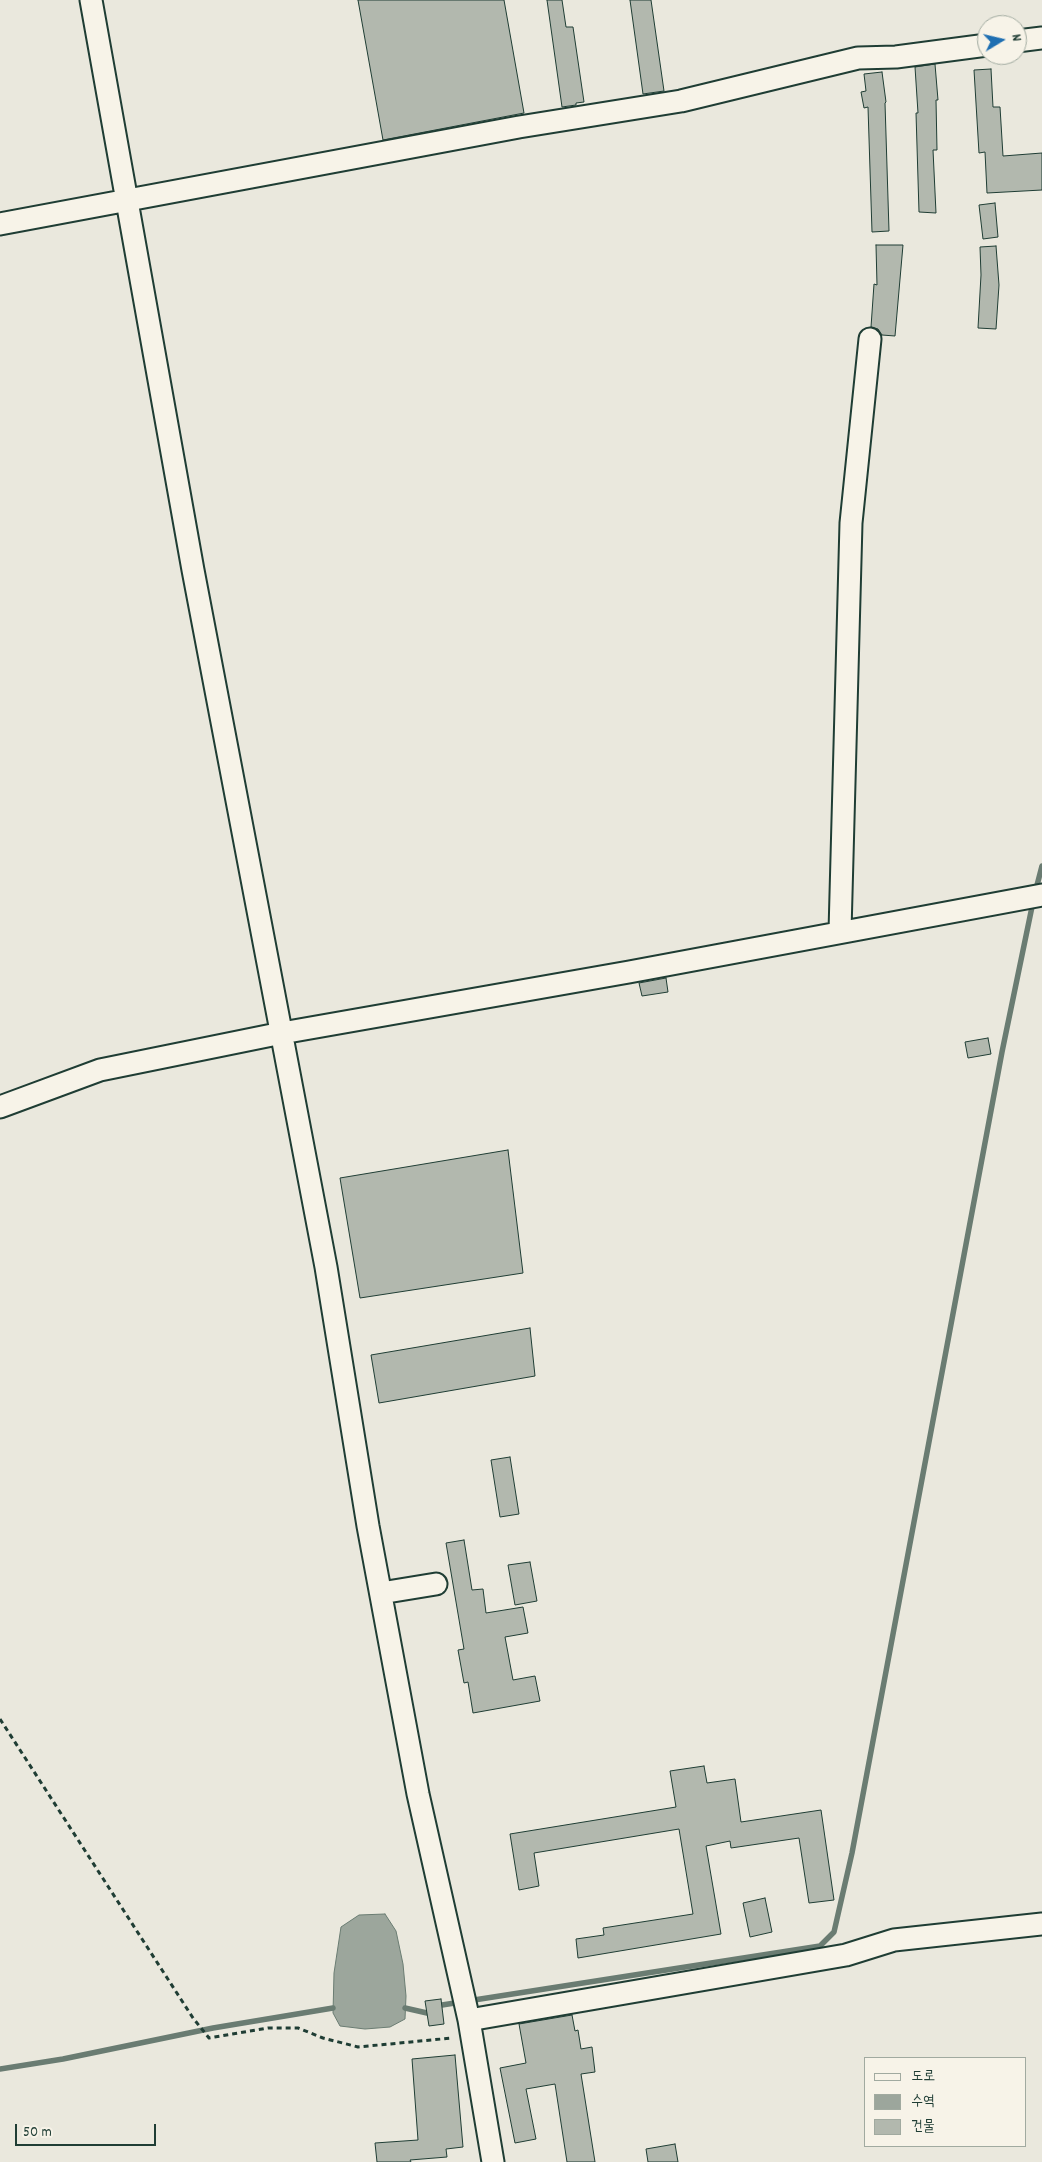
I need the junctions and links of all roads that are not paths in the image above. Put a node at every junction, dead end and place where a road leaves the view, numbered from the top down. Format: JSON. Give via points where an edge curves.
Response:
{"nodes":[{"id":1,"x":91,"y":0,"type":"edge"},
{"id":2,"x":1042,"y":38,"type":"edge"},
{"id":3,"x":1027,"y":40,"type":"edge"},
{"id":4,"x":977,"y":46,"type":"edge"},
{"id":5,"x":126,"y":200,"type":"junction"},
{"id":6,"x":0,"y":224,"type":"edge"},
{"id":7,"x":870,"y":339,"type":"dead end"},
{"id":8,"x":1042,"y":895,"type":"edge"},
{"id":9,"x":840,"y":932,"type":"junction"},
{"id":10,"x":282,"y":1033,"type":"junction"},
{"id":11,"x":0,"y":1106,"type":"edge"},
{"id":12,"x":436,"y":1584,"type":"dead end"},
{"id":13,"x":380,"y":1593,"type":"junction"},
{"id":14,"x":1042,"y":1924,"type":"edge"},
{"id":15,"x":471,"y":2027,"type":"junction"},
{"id":16,"x":493,"y":2162,"type":"edge"}],
"edges":[{"from":1,"to":5,"type":"street"},
{"from":2,"to":3,"type":"street"},
{"from":4,"to":5,"type":"street","via":[[896,57],[858,58],[681,101],[519,127]]},
{"from":5,"to":6,"type":"street"},
{"from":5,"to":10,"type":"street"},
{"from":7,"to":9,"type":"street","via":[[851,523]]},
{"from":8,"to":9,"type":"street"},
{"from":9,"to":10,"type":"street"},
{"from":10,"to":11,"type":"street","via":[[100,1070]]},
{"from":10,"to":13,"type":"street","via":[[326,1267]]},
{"from":12,"to":13,"type":"street"},
{"from":13,"to":15,"type":"street","via":[[418,1794]]},
{"from":14,"to":15,"type":"street","via":[[894,1940],[846,1955]]},
{"from":15,"to":16,"type":"street"}]}
